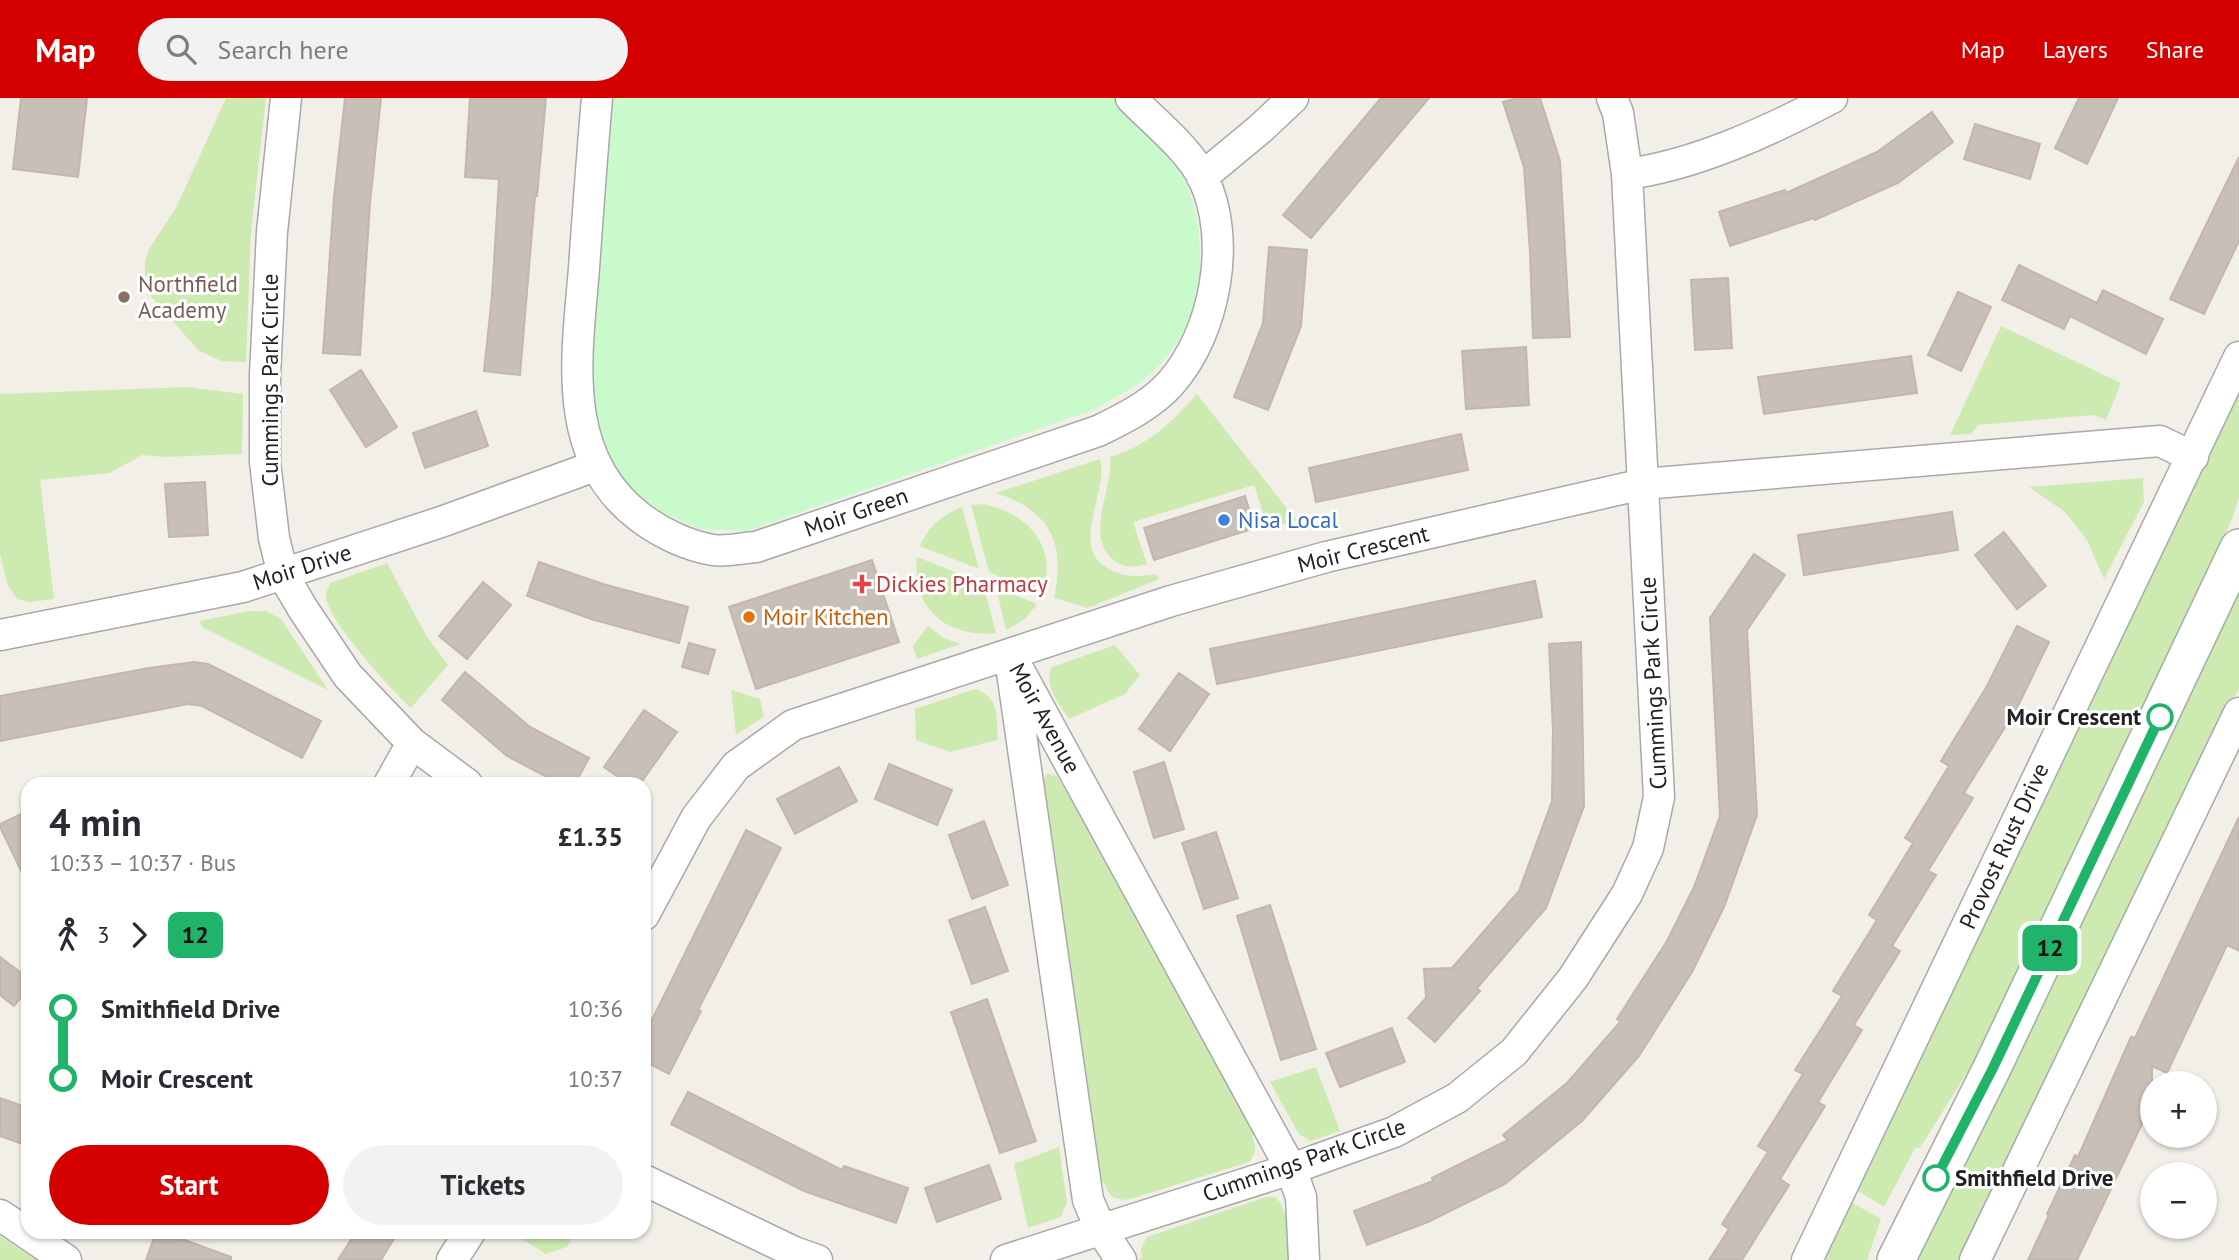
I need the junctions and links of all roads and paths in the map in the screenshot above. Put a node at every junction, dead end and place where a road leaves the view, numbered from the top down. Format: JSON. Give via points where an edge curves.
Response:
{"nodes":[{"id":1,"x":286,"y":98,"type":"edge"},
{"id":2,"x":597,"y":98,"type":"edge"},
{"id":3,"x":1131,"y":98,"type":"edge"},
{"id":4,"x":1293,"y":98,"type":"edge"},
{"id":5,"x":1612,"y":98,"type":"edge"},
{"id":6,"x":1832,"y":98,"type":"edge"},
{"id":7,"x":1628,"y":174,"type":"junction"},
{"id":8,"x":1202,"y":177,"type":"junction"},
{"id":9,"x":2239,"y":358,"type":"edge"},
{"id":10,"x":2193,"y":457,"type":"junction"},
{"id":11,"x":595,"y":466,"type":"junction"},
{"id":12,"x":1643,"y":484,"type":"junction"},
{"id":13,"x":2239,"y":548,"type":"edge"},
{"id":14,"x":283,"y":575,"type":"junction"},
{"id":15,"x":0,"y":635,"type":"edge"},
{"id":16,"x":1010,"y":654,"type":"junction"},
{"id":17,"x":2239,"y":713,"type":"edge"},
{"id":18,"x":412,"y":743,"type":"junction"},
{"id":19,"x":393,"y":777,"type":"edge"},
{"id":20,"x":458,"y":777,"type":"edge"},
{"id":21,"x":651,"y":893,"type":"edge"},
{"id":22,"x":1291,"y":1169,"type":"junction"},
{"id":23,"x":651,"y":1183,"type":"edge"},
{"id":24,"x":0,"y":1215,"type":"edge"},
{"id":25,"x":1100,"y":1228,"type":"junction"},
{"id":26,"x":21,"y":1229,"type":"edge"},
{"id":27,"x":35,"y":1239,"type":"edge"},
{"id":28,"x":466,"y":1239,"type":"edge"},
{"id":29,"x":66,"y":1260,"type":"edge"},
{"id":30,"x":452,"y":1260,"type":"edge"},
{"id":31,"x":817,"y":1260,"type":"edge"},
{"id":32,"x":1006,"y":1260,"type":"edge"},
{"id":33,"x":1121,"y":1260,"type":"edge"},
{"id":34,"x":1304,"y":1260,"type":"edge"},
{"id":35,"x":1807,"y":1260,"type":"edge"},
{"id":36,"x":1896,"y":1260,"type":"edge"},
{"id":37,"x":1975,"y":1260,"type":"edge"}],
"edges":[{"from":1,"to":14,"type":"street","name":"Cummings Park Circle","via":[[272,232],[265,375],[265,462]]},
{"from":2,"to":11,"type":"street","name":"Moir Green","via":[[577,375],[584,436]]},
{"from":3,"to":8,"type":"street","name":"Moir Green"},
{"from":4,"to":8,"type":"street"},
{"from":5,"to":7,"type":"street","name":"Cummings Park Circle"},
{"from":6,"to":7,"type":"street","via":[[1729,145],[1654,171]]},
{"from":7,"to":12,"type":"street","name":"Cummings Park Circle"},
{"from":8,"to":11,"type":"street","name":"Moir Green","via":[[1216,223],[1216,272],[1208,318],[1185,366],[1168,386],[1098,431],[755,547],[714,550],[650,525],[611,491]]},
{"from":9,"to":10,"type":"street","name":"Provost Rust Drive"},
{"from":10,"to":12,"type":"street","name":"Moir Crescent","via":[[2160,441]]},
{"from":10,"to":35,"type":"street","name":"Provost Rust Drive"},
{"from":11,"to":14,"type":"street","name":"Moir Drive"},
{"from":12,"to":16,"type":"street","name":"Moir Crescent","via":[[1326,557]]},
{"from":12,"to":22,"type":"street","name":"Cummings Park Circle","via":[[1659,797],[1648,848],[1627,894],[1573,978],[1514,1052],[1467,1091],[1394,1132]]},
{"from":13,"to":36,"type":"street","via":[[1993,1068]]},
{"from":14,"to":15,"type":"street","name":"Moir Drive"},
{"from":14,"to":18,"type":"street","name":"Cummings Park Circle","via":[[348,676]]},
{"from":16,"to":21,"type":"street","name":"Moir Crescent","via":[[793,725],[736,766],[696,818]]},
{"from":16,"to":22,"type":"street","name":"Moir Avenue"},
{"from":16,"to":25,"type":"street","name":"Moir Avenue","via":[[1088,1200]]},
{"from":17,"to":37,"type":"street"},
{"from":18,"to":19,"type":"street"},
{"from":18,"to":20,"type":"street","name":"Cummings Park Circle"},
{"from":22,"to":25,"type":"street","name":"Cummings Park Circle"},
{"from":22,"to":34,"type":"street","name":"Moir Avenue","via":[[1301,1197]]},
{"from":23,"to":31,"type":"street"},
{"from":24,"to":26,"type":"street"},
{"from":25,"to":32,"type":"street","name":"Cummings Park Circle"},
{"from":25,"to":33,"type":"street","name":"Moir Avenue"},
{"from":27,"to":29,"type":"street"},
{"from":28,"to":30,"type":"street"}]}
